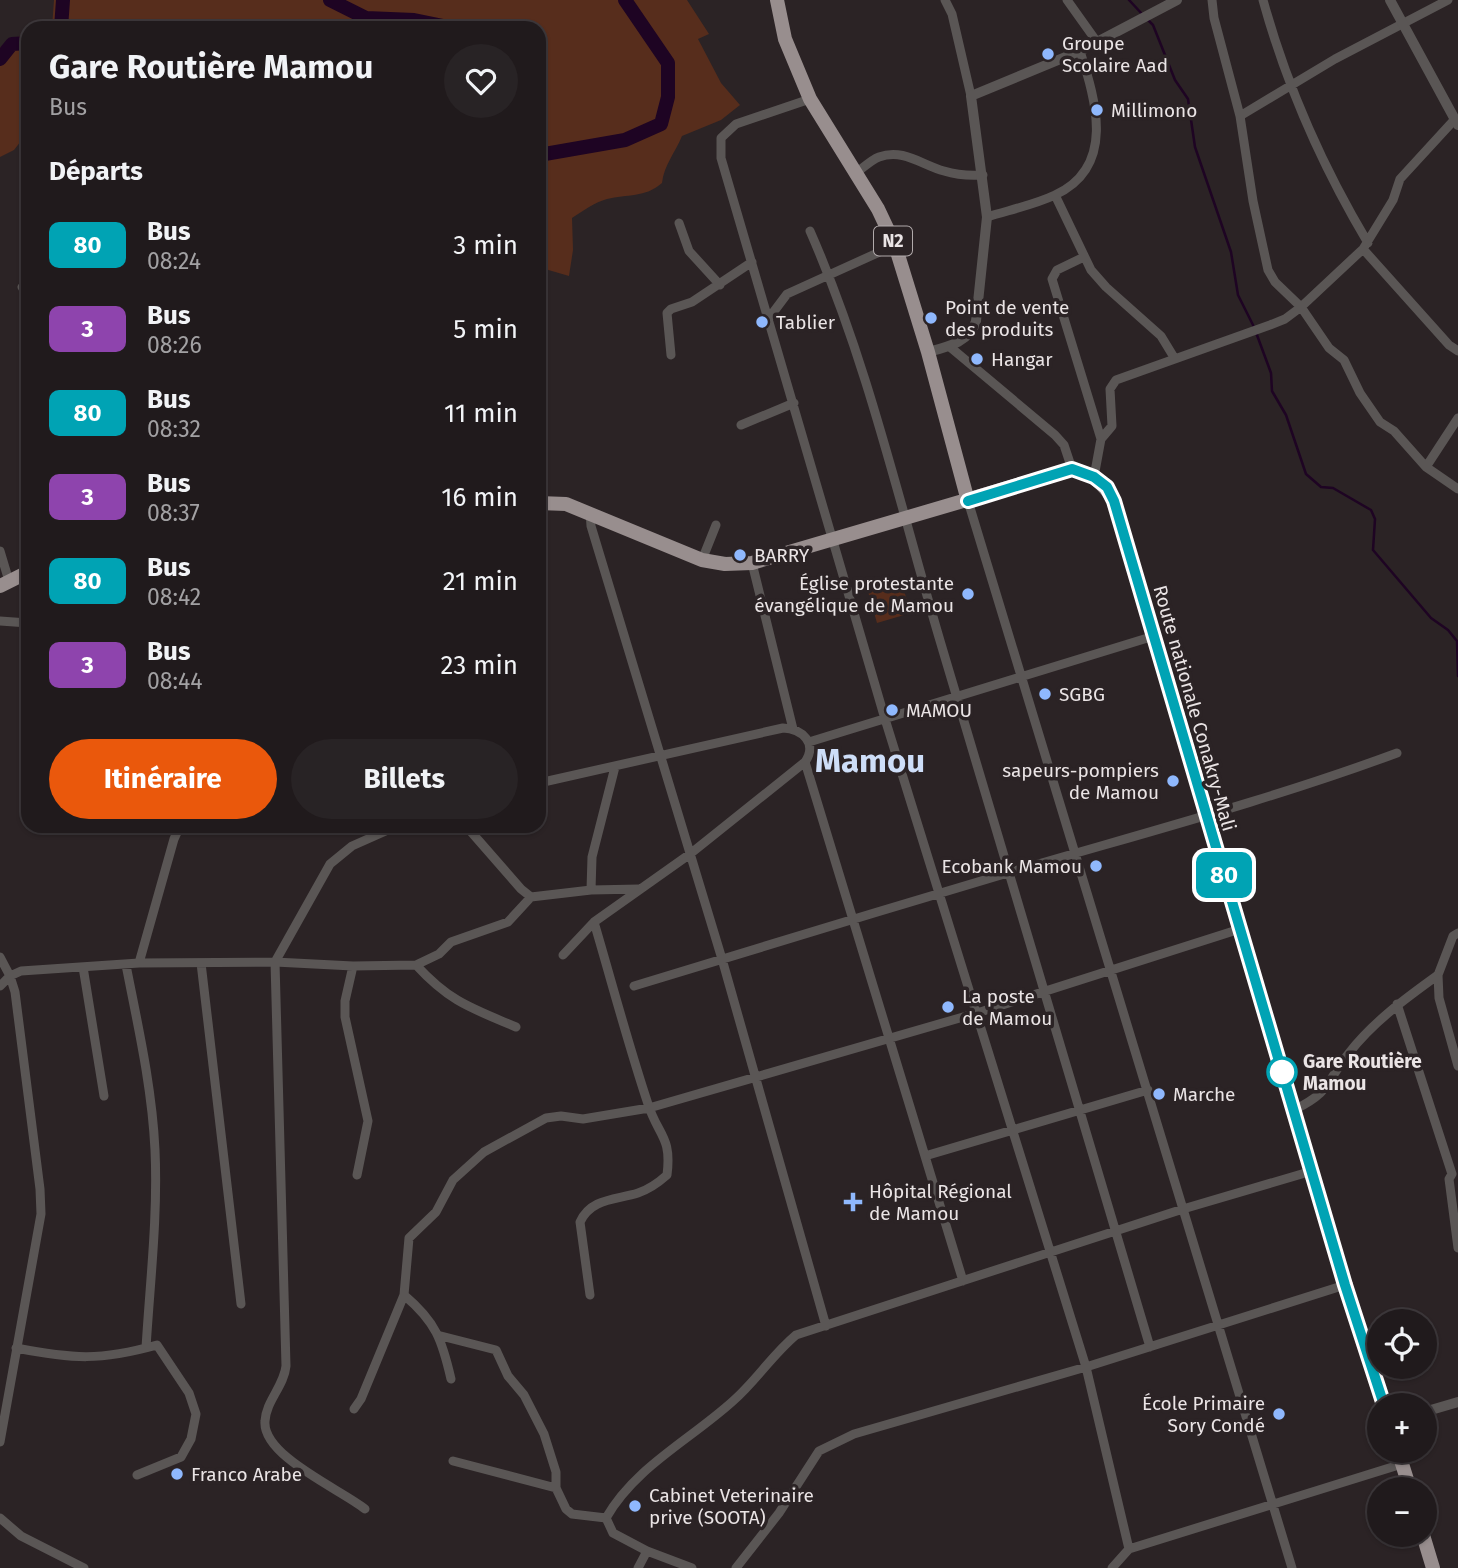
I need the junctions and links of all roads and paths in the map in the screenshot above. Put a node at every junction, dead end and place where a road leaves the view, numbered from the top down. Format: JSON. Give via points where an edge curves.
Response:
{"nodes":[{"id":1,"x":777,"y":0,"type":"edge"},
{"id":2,"x":945,"y":0,"type":"edge"},
{"id":3,"x":1067,"y":0,"type":"edge"},
{"id":4,"x":1177,"y":0,"type":"edge"},
{"id":5,"x":1212,"y":0,"type":"edge"},
{"id":6,"x":1263,"y":0,"type":"edge"},
{"id":7,"x":1390,"y":0,"type":"edge"},
{"id":8,"x":1448,"y":0,"type":"edge"},
{"id":9,"x":1402,"y":23,"type":"junction"},
{"id":10,"x":1101,"y":40,"type":"junction"},
{"id":11,"x":1080,"y":51,"type":"junction"},
{"id":12,"x":1290,"y":86,"type":"junction"},
{"id":13,"x":971,"y":96,"type":"junction"},
{"id":14,"x":810,"y":99,"type":"junction"},
{"id":15,"x":1240,"y":116,"type":"junction"},
{"id":16,"x":1456,"y":122,"type":"edge"},
{"id":17,"x":856,"y":173,"type":"junction"},
{"id":18,"x":983,"y":176,"type":"junction"},
{"id":19,"x":1055,"y":195,"type":"junction"},
{"id":20,"x":988,"y":218,"type":"junction"},
{"id":21,"x":679,"y":223,"type":"dead end"},
{"id":22,"x":810,"y":231,"type":"dead end"},
{"id":23,"x":895,"y":245,"type":"junction"},
{"id":24,"x":1365,"y":246,"type":"junction"},
{"id":25,"x":1084,"y":257,"type":"junction"},
{"id":26,"x":752,"y":262,"type":"junction"},
{"id":27,"x":829,"y":274,"type":"junction"},
{"id":28,"x":720,"y":285,"type":"junction"},
{"id":29,"x":1301,"y":307,"type":"junction"},
{"id":30,"x":769,"y":317,"type":"junction"},
{"id":31,"x":950,"y":346,"type":"junction"},
{"id":32,"x":1458,"y":351,"type":"edge"},
{"id":33,"x":928,"y":352,"type":"junction"},
{"id":34,"x":671,"y":355,"type":"dead end"},
{"id":35,"x":1175,"y":359,"type":"junction"},
{"id":36,"x":794,"y":403,"type":"junction"},
{"id":37,"x":1458,"y":418,"type":"edge"},
{"id":38,"x":741,"y":425,"type":"dead end"},
{"id":39,"x":1101,"y":439,"type":"junction"},
{"id":40,"x":1426,"y":467,"type":"junction"},
{"id":41,"x":1072,"y":469,"type":"junction"},
{"id":42,"x":1094,"y":477,"type":"junction"},
{"id":43,"x":1458,"y":489,"type":"edge"},
{"id":44,"x":968,"y":501,"type":"junction"},
{"id":45,"x":546,"y":503,"type":"edge"},
{"id":46,"x":590,"y":512,"type":"junction"},
{"id":47,"x":904,"y":519,"type":"junction"},
{"id":48,"x":716,"y":525,"type":"dead end"},
{"id":49,"x":834,"y":538,"type":"junction"},
{"id":50,"x":0,"y":551,"type":"edge"},
{"id":51,"x":702,"y":560,"type":"junction"},
{"id":52,"x":752,"y":563,"type":"junction"},
{"id":53,"x":21,"y":575,"type":"edge"},
{"id":54,"x":5,"y":583,"type":"edge"},
{"id":55,"x":0,"y":621,"type":"edge"},
{"id":56,"x":21,"y":622,"type":"edge"},
{"id":57,"x":1154,"y":636,"type":"junction"},
{"id":58,"x":1022,"y":677,"type":"junction"},
{"id":59,"x":957,"y":697,"type":"junction"},
{"id":60,"x":885,"y":719,"type":"junction"},
{"id":61,"x":793,"y":729,"type":"junction"},
{"id":62,"x":809,"y":743,"type":"junction"},
{"id":63,"x":1396,"y":753,"type":"dead end"},
{"id":64,"x":661,"y":755,"type":"junction"},
{"id":65,"x":804,"y":762,"type":"junction"},
{"id":66,"x":615,"y":767,"type":"junction"},
{"id":67,"x":546,"y":782,"type":"edge"},
{"id":68,"x":1207,"y":816,"type":"junction"},
{"id":69,"x":177,"y":833,"type":"edge"},
{"id":70,"x":381,"y":833,"type":"edge"},
{"id":71,"x":473,"y":833,"type":"edge"},
{"id":72,"x":1075,"y":853,"type":"junction"},
{"id":73,"x":690,"y":854,"type":"junction"},
{"id":74,"x":1007,"y":873,"type":"junction"},
{"id":75,"x":641,"y":888,"type":"junction"},
{"id":76,"x":591,"y":890,"type":"junction"},
{"id":77,"x":941,"y":894,"type":"junction"},
{"id":78,"x":531,"y":897,"type":"junction"},
{"id":79,"x":853,"y":920,"type":"junction"},
{"id":80,"x":594,"y":922,"type":"junction"},
{"id":81,"x":1240,"y":929,"type":"junction"},
{"id":82,"x":1458,"y":933,"type":"edge"},
{"id":83,"x":563,"y":955,"type":"dead end"},
{"id":84,"x":0,"y":957,"type":"edge"},
{"id":85,"x":722,"y":959,"type":"junction"},
{"id":86,"x":201,"y":962,"type":"junction"},
{"id":87,"x":275,"y":962,"type":"junction"},
{"id":88,"x":139,"y":963,"type":"junction"},
{"id":89,"x":126,"y":965,"type":"junction"},
{"id":90,"x":416,"y":965,"type":"junction"},
{"id":91,"x":353,"y":966,"type":"junction"},
{"id":92,"x":83,"y":967,"type":"junction"},
{"id":93,"x":1111,"y":970,"type":"junction"},
{"id":94,"x":1438,"y":975,"type":"junction"},
{"id":95,"x":10,"y":976,"type":"junction"},
{"id":96,"x":0,"y":986,"type":"edge"},
{"id":97,"x":634,"y":986,"type":"dead end"},
{"id":98,"x":1044,"y":992,"type":"junction"},
{"id":99,"x":1397,"y":1004,"type":"junction"},
{"id":100,"x":976,"y":1013,"type":"junction"},
{"id":101,"x":516,"y":1027,"type":"dead end"},
{"id":102,"x":888,"y":1038,"type":"junction"},
{"id":103,"x":1458,"y":1066,"type":"edge"},
{"id":104,"x":756,"y":1077,"type":"junction"},
{"id":105,"x":1148,"y":1090,"type":"junction"},
{"id":106,"x":104,"y":1096,"type":"dead end"},
{"id":107,"x":649,"y":1108,"type":"junction"},
{"id":108,"x":1081,"y":1110,"type":"junction"},
{"id":109,"x":1294,"y":1110,"type":"junction"},
{"id":110,"x":1013,"y":1130,"type":"junction"},
{"id":111,"x":925,"y":1156,"type":"junction"},
{"id":112,"x":1312,"y":1171,"type":"junction"},
{"id":113,"x":1455,"y":1173,"type":"edge"},
{"id":114,"x":357,"y":1175,"type":"dead end"},
{"id":115,"x":1183,"y":1209,"type":"junction"},
{"id":116,"x":1116,"y":1231,"type":"junction"},
{"id":117,"x":1458,"y":1248,"type":"edge"},
{"id":118,"x":1052,"y":1251,"type":"junction"},
{"id":119,"x":962,"y":1282,"type":"junction"},
{"id":120,"x":1345,"y":1285,"type":"junction"},
{"id":121,"x":404,"y":1295,"type":"junction"},
{"id":122,"x":590,"y":1295,"type":"dead end"},
{"id":123,"x":241,"y":1304,"type":"dead end"},
{"id":124,"x":1217,"y":1325,"type":"junction"},
{"id":125,"x":826,"y":1326,"type":"junction"},
{"id":126,"x":441,"y":1335,"type":"junction"},
{"id":127,"x":1150,"y":1347,"type":"junction"},
{"id":128,"x":16,"y":1348,"type":"junction"},
{"id":129,"x":146,"y":1348,"type":"junction"},
{"id":130,"x":1086,"y":1367,"type":"junction"},
{"id":131,"x":451,"y":1379,"type":"dead end"},
{"id":132,"x":1380,"y":1393,"type":"edge"},
{"id":133,"x":1458,"y":1402,"type":"edge"},
{"id":134,"x":1437,"y":1408,"type":"edge"},
{"id":135,"x":354,"y":1409,"type":"dead end"},
{"id":136,"x":0,"y":1442,"type":"edge"},
{"id":137,"x":453,"y":1461,"type":"dead end"},
{"id":138,"x":1386,"y":1463,"type":"edge"},
{"id":139,"x":138,"y":1475,"type":"dead end"},
{"id":140,"x":556,"y":1488,"type":"junction"},
{"id":141,"x":1270,"y":1503,"type":"junction"},
{"id":142,"x":365,"y":1509,"type":"dead end"},
{"id":143,"x":0,"y":1518,"type":"edge"},
{"id":144,"x":606,"y":1518,"type":"junction"},
{"id":145,"x":1427,"y":1547,"type":"edge"},
{"id":146,"x":1129,"y":1549,"type":"junction"},
{"id":147,"x":646,"y":1552,"type":"junction"},
{"id":148,"x":84,"y":1568,"type":"edge"},
{"id":149,"x":638,"y":1568,"type":"edge"},
{"id":150,"x":692,"y":1568,"type":"edge"},
{"id":151,"x":736,"y":1568,"type":"edge"},
{"id":152,"x":1112,"y":1568,"type":"edge"},
{"id":153,"x":1292,"y":1568,"type":"edge"},
{"id":154,"x":1433,"y":1568,"type":"edge"}],
"edges":[{"from":1,"to":14,"type":"highway","number":"N2","via":[[785,40]]},
{"from":2,"to":13,"type":"street"},
{"from":3,"to":10,"type":"street"},
{"from":4,"to":10,"type":"street"},
{"from":5,"to":15,"type":"street"},
{"from":6,"to":12,"type":"street"},
{"from":7,"to":9,"type":"street"},
{"from":8,"to":9,"type":"street"},
{"from":9,"to":12,"type":"street"},
{"from":9,"to":16,"type":"street"},
{"from":10,"to":11,"type":"street"},
{"from":11,"to":13,"type":"street"},
{"from":11,"to":19,"type":"street","via":[[1097,110],[1096,144],[1084,173]]},
{"from":12,"to":15,"type":"street"},
{"from":12,"to":24,"type":"street"},
{"from":13,"to":18,"type":"street"},
{"from":14,"to":17,"type":"highway","number":"N2"},
{"from":14,"to":26,"type":"street","via":[[736,124],[721,138],[721,158]]},
{"from":15,"to":29,"type":"street","via":[[1268,270]]},
{"from":16,"to":24,"type":"street","via":[[1400,179],[1393,200]]},
{"from":17,"to":18,"type":"street","via":[[877,157],[889,155],[910,156],[960,176]]},
{"from":17,"to":23,"type":"highway","number":"N2"},
{"from":18,"to":20,"type":"street"},
{"from":19,"to":20,"type":"street"},
{"from":19,"to":25,"type":"street"},
{"from":20,"to":31,"type":"street","via":[[976,321],[970,333]]},
{"from":21,"to":28,"type":"street","via":[[690,251]]},
{"from":22,"to":27,"type":"street"},
{"from":23,"to":27,"type":"street"},
{"from":23,"to":33,"type":"highway","number":"N2"},
{"from":24,"to":29,"type":"street"},
{"from":24,"to":32,"type":"street"},
{"from":25,"to":35,"type":"street","via":[[1106,286],[1161,336]]},
{"from":25,"to":39,"type":"street","via":[[1057,270],[1052,279]]},
{"from":26,"to":28,"type":"street"},
{"from":26,"to":30,"type":"street"},
{"from":27,"to":30,"type":"street","via":[[787,294]]},
{"from":27,"to":47,"type":"street"},
{"from":28,"to":34,"type":"street","via":[[667,313]]},
{"from":29,"to":35,"type":"street","via":[[1285,319]]},
{"from":29,"to":40,"type":"street","via":[[1329,348],[1344,360],[1380,422]]},
{"from":30,"to":36,"type":"street"},
{"from":31,"to":33,"type":"street"},
{"from":31,"to":41,"type":"street","via":[[1055,435],[1064,445]]},
{"from":33,"to":44,"type":"highway","number":"N2"},
{"from":35,"to":39,"type":"street","via":[[1115,380],[1110,389],[1112,426]]},
{"from":36,"to":38,"type":"street"},
{"from":36,"to":49,"type":"street"},
{"from":37,"to":40,"type":"street"},
{"from":39,"to":42,"type":"street"},
{"from":40,"to":43,"type":"street"},
{"from":41,"to":42,"type":"highway"},
{"from":41,"to":44,"type":"highway"},
{"from":42,"to":57,"type":"highway","name":"Route nationale Conakry-Mali","via":[[1107,487],[1114,501]]},
{"from":44,"to":47,"type":"highway"},
{"from":44,"to":58,"type":"street"},
{"from":45,"to":46,"type":"highway","via":[[566,503]]},
{"from":46,"to":51,"type":"highway"},
{"from":46,"to":64,"type":"street"},
{"from":47,"to":49,"type":"highway"},
{"from":47,"to":59,"type":"street"},
{"from":48,"to":51,"type":"street"},
{"from":49,"to":52,"type":"highway"},
{"from":49,"to":60,"type":"street"},
{"from":50,"to":54,"type":"street"},
{"from":51,"to":52,"type":"highway"},
{"from":52,"to":61,"type":"street"},
{"from":53,"to":54,"type":"highway"},
{"from":55,"to":56,"type":"street"},
{"from":57,"to":58,"type":"street"},
{"from":57,"to":68,"type":"highway","name":"Route nationale Conakry-Mali"},
{"from":58,"to":59,"type":"street"},
{"from":58,"to":72,"type":"street"},
{"from":59,"to":60,"type":"street"},
{"from":59,"to":74,"type":"street"},
{"from":60,"to":62,"type":"street"},
{"from":60,"to":77,"type":"street"},
{"from":61,"to":62,"type":"street"},
{"from":61,"to":64,"type":"street"},
{"from":62,"to":65,"type":"street"},
{"from":63,"to":68,"type":"street"},
{"from":64,"to":66,"type":"street"},
{"from":64,"to":73,"type":"street"},
{"from":65,"to":73,"type":"street"},
{"from":65,"to":79,"type":"street"},
{"from":66,"to":67,"type":"street"},
{"from":66,"to":76,"type":"street","via":[[592,857]]},
{"from":68,"to":72,"type":"street"},
{"from":68,"to":81,"type":"highway","name":"Route nationale Conakry-Mali"},
{"from":69,"to":88,"type":"street"},
{"from":70,"to":87,"type":"street","via":[[352,846],[330,864]]},
{"from":71,"to":78,"type":"street"},
{"from":72,"to":74,"type":"street"},
{"from":72,"to":93,"type":"street"},
{"from":73,"to":75,"type":"street"},
{"from":73,"to":85,"type":"street"},
{"from":74,"to":77,"type":"street"},
{"from":74,"to":98,"type":"street"},
{"from":75,"to":76,"type":"street"},
{"from":75,"to":80,"type":"street"},
{"from":76,"to":78,"type":"street"},
{"from":77,"to":79,"type":"street"},
{"from":77,"to":100,"type":"street"},
{"from":78,"to":90,"type":"street","via":[[508,922],[451,942]]},
{"from":79,"to":85,"type":"street"},
{"from":79,"to":102,"type":"street"},
{"from":80,"to":83,"type":"street"},
{"from":80,"to":107,"type":"street"},
{"from":81,"to":93,"type":"street"},
{"from":81,"to":109,"type":"highway","name":"Route nationale Conakry-Mali"},
{"from":82,"to":94,"type":"street"},
{"from":84,"to":95,"type":"street"},
{"from":85,"to":97,"type":"street"},
{"from":85,"to":104,"type":"street"},
{"from":86,"to":87,"type":"street"},
{"from":86,"to":88,"type":"street"},
{"from":86,"to":123,"type":"street"},
{"from":87,"to":91,"type":"street"},
{"from":87,"to":142,"type":"street","via":[[286,1366],[264,1424],[273,1442],[308,1474]]},
{"from":88,"to":89,"type":"street"},
{"from":89,"to":92,"type":"street"},
{"from":89,"to":129,"type":"street","via":[[146,1068],[155,1150]]},
{"from":90,"to":91,"type":"street"},
{"from":90,"to":101,"type":"street","via":[[459,1003]]},
{"from":91,"to":114,"type":"street","via":[[345,1017],[368,1121]]},
{"from":92,"to":95,"type":"street","via":[[21,971]]},
{"from":92,"to":106,"type":"street"},
{"from":93,"to":98,"type":"street"},
{"from":93,"to":105,"type":"street"},
{"from":94,"to":99,"type":"street"},
{"from":94,"to":103,"type":"street","via":[[1439,998]]},
{"from":95,"to":96,"type":"street"},
{"from":95,"to":128,"type":"street","via":[[41,1214]]},
{"from":98,"to":100,"type":"street"},
{"from":98,"to":108,"type":"street"},
{"from":99,"to":109,"type":"street","via":[[1349,1053],[1323,1093]]},
{"from":99,"to":113,"type":"street"},
{"from":100,"to":102,"type":"street"},
{"from":100,"to":110,"type":"street"},
{"from":102,"to":104,"type":"street"},
{"from":102,"to":111,"type":"street"},
{"from":104,"to":107,"type":"street"},
{"from":104,"to":125,"type":"street"},
{"from":105,"to":108,"type":"street"},
{"from":105,"to":115,"type":"street"},
{"from":107,"to":121,"type":"street","via":[[583,1119],[546,1118],[484,1152],[453,1180],[436,1212],[409,1238]]},
{"from":107,"to":122,"type":"street","via":[[668,1141],[667,1175],[655,1186],[615,1196],[585,1212],[580,1222]]},
{"from":108,"to":110,"type":"street"},
{"from":108,"to":116,"type":"street"},
{"from":109,"to":112,"type":"highway","name":"Route nationale Conakry-Mali"},
{"from":110,"to":111,"type":"street"},
{"from":110,"to":118,"type":"street"},
{"from":111,"to":119,"type":"street"},
{"from":112,"to":115,"type":"street"},
{"from":112,"to":120,"type":"highway","name":"Route nationale Conakry-Mali"},
{"from":113,"to":117,"type":"street","via":[[1449,1179]]},
{"from":115,"to":116,"type":"street"},
{"from":115,"to":124,"type":"street"},
{"from":116,"to":118,"type":"street"},
{"from":116,"to":127,"type":"street"},
{"from":118,"to":119,"type":"street"},
{"from":118,"to":130,"type":"street"},
{"from":119,"to":125,"type":"street"},
{"from":120,"to":124,"type":"street"},
{"from":120,"to":132,"type":"highway","name":"Route nationale Conakry-Mali"},
{"from":121,"to":126,"type":"street"},
{"from":121,"to":135,"type":"street"},
{"from":124,"to":127,"type":"street"},
{"from":124,"to":141,"type":"street"},
{"from":125,"to":144,"type":"street","via":[[796,1335],[730,1404],[624,1489]]},
{"from":126,"to":131,"type":"street"},
{"from":126,"to":140,"type":"street","via":[[496,1350],[544,1434]]},
{"from":127,"to":130,"type":"street"},
{"from":128,"to":129,"type":"street","via":[[65,1357],[100,1357]]},
{"from":128,"to":136,"type":"street"},
{"from":129,"to":139,"type":"street","via":[[157,1345],[189,1393],[196,1414],[191,1439],[181,1457]]},
{"from":130,"to":146,"type":"street"},
{"from":130,"to":151,"type":"street","via":[[854,1434],[819,1451]]},
{"from":133,"to":134,"type":"street"},
{"from":137,"to":140,"type":"street"},
{"from":138,"to":141,"type":"street"},
{"from":140,"to":144,"type":"street","via":[[572,1514]]},
{"from":141,"to":146,"type":"street"},
{"from":141,"to":153,"type":"street"},
{"from":143,"to":148,"type":"street","via":[[42,1549]]},
{"from":144,"to":147,"type":"street","via":[[613,1533]]},
{"from":145,"to":154,"type":"highway"},
{"from":146,"to":152,"type":"street"},
{"from":147,"to":149,"type":"street"},
{"from":147,"to":150,"type":"street"}]}
